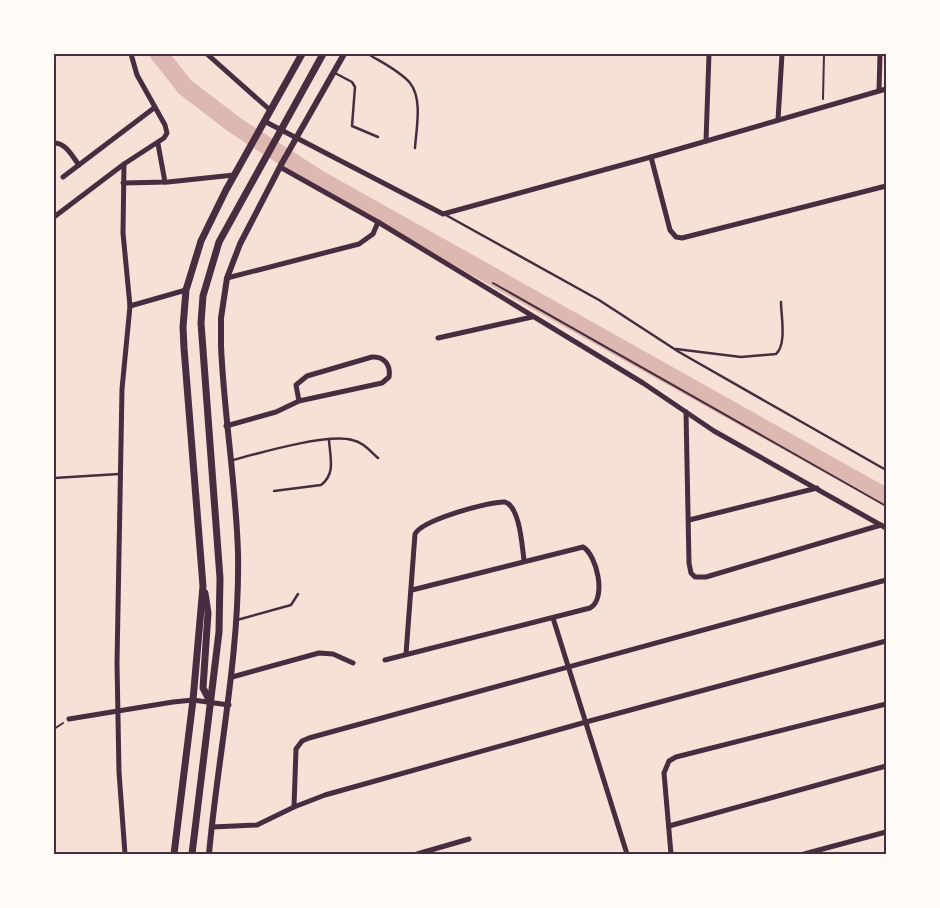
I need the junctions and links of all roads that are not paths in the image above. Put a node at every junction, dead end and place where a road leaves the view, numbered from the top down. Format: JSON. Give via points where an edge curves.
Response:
{"nodes":[{"id":1,"x":131,"y":54,"type":"edge"},
{"id":2,"x":207,"y":54,"type":"edge"},
{"id":3,"x":302,"y":54,"type":"edge"},
{"id":4,"x":323,"y":54,"type":"edge"},
{"id":5,"x":344,"y":54,"type":"edge"},
{"id":6,"x":368,"y":54,"type":"edge"},
{"id":7,"x":710,"y":54,"type":"edge"},
{"id":8,"x":782,"y":54,"type":"edge"},
{"id":9,"x":880,"y":54,"type":"edge"},
{"id":10,"x":334,"y":72,"type":"junction"},
{"id":11,"x":886,"y":89,"type":"edge"},
{"id":12,"x":879,"y":91,"type":"junction"},
{"id":13,"x":154,"y":108,"type":"junction"},
{"id":14,"x":270,"y":110,"type":"junction"},
{"id":15,"x":778,"y":120,"type":"junction"},
{"id":16,"x":262,"y":124,"type":"junction"},
{"id":17,"x":278,"y":132,"type":"junction"},
{"id":18,"x":378,"y":136,"type":"dead end"},
{"id":19,"x":297,"y":137,"type":"junction"},
{"id":20,"x":706,"y":141,"type":"junction"},
{"id":21,"x":54,"y":142,"type":"edge"},
{"id":22,"x":158,"y":144,"type":"junction"},
{"id":23,"x":415,"y":148,"type":"dead end"},
{"id":24,"x":652,"y":157,"type":"junction"},
{"id":25,"x":124,"y":164,"type":"junction"},
{"id":26,"x":79,"y":165,"type":"junction"},
{"id":27,"x":281,"y":165,"type":"junction"},
{"id":28,"x":234,"y":175,"type":"junction"},
{"id":29,"x":64,"y":177,"type":"dead end"},
{"id":30,"x":164,"y":182,"type":"junction"},
{"id":31,"x":123,"y":183,"type":"junction"},
{"id":32,"x":886,"y":186,"type":"edge"},
{"id":33,"x":443,"y":214,"type":"junction"},
{"id":34,"x":54,"y":217,"type":"edge"},
{"id":35,"x":378,"y":222,"type":"junction"},
{"id":36,"x":227,"y":278,"type":"junction"},
{"id":37,"x":186,"y":290,"type":"junction"},
{"id":38,"x":781,"y":302,"type":"dead end"},
{"id":39,"x":130,"y":306,"type":"junction"},
{"id":40,"x":532,"y":317,"type":"junction"},
{"id":41,"x":438,"y":338,"type":"dead end"},
{"id":42,"x":675,"y":349,"type":"junction"},
{"id":43,"x":299,"y":401,"type":"junction"},
{"id":44,"x":686,"y":412,"type":"junction"},
{"id":45,"x":226,"y":426,"type":"junction"},
{"id":46,"x":329,"y":440,"type":"junction"},
{"id":47,"x":378,"y":458,"type":"dead end"},
{"id":48,"x":230,"y":461,"type":"junction"},
{"id":49,"x":886,"y":470,"type":"edge"},
{"id":50,"x":121,"y":474,"type":"junction"},
{"id":51,"x":54,"y":478,"type":"edge"},
{"id":52,"x":817,"y":488,"type":"junction"},
{"id":53,"x":274,"y":491,"type":"dead end"},
{"id":54,"x":689,"y":520,"type":"junction"},
{"id":55,"x":884,"y":527,"type":"edge"},
{"id":56,"x":524,"y":560,"type":"junction"},
{"id":57,"x":886,"y":580,"type":"edge"},
{"id":58,"x":203,"y":586,"type":"junction"},
{"id":59,"x":412,"y":590,"type":"junction"},
{"id":60,"x":298,"y":594,"type":"dead end"},
{"id":61,"x":553,"y":618,"type":"junction"},
{"id":62,"x":236,"y":620,"type":"junction"},
{"id":63,"x":886,"y":641,"type":"edge"},
{"id":64,"x":406,"y":654,"type":"junction"},
{"id":65,"x":385,"y":660,"type":"dead end"},
{"id":66,"x":353,"y":664,"type":"dead end"},
{"id":67,"x":569,"y":667,"type":"junction"},
{"id":68,"x":232,"y":677,"type":"junction"},
{"id":69,"x":193,"y":700,"type":"junction"},
{"id":70,"x":211,"y":704,"type":"junction"},
{"id":71,"x":886,"y":704,"type":"edge"},
{"id":72,"x":229,"y":705,"type":"junction"},
{"id":73,"x":117,"y":710,"type":"junction"},
{"id":74,"x":69,"y":719,"type":"road end"},
{"id":75,"x":586,"y":722,"type":"junction"},
{"id":76,"x":886,"y":766,"type":"edge"},
{"id":77,"x":294,"y":806,"type":"junction"},
{"id":78,"x":669,"y":826,"type":"junction"},
{"id":79,"x":212,"y":827,"type":"junction"},
{"id":80,"x":886,"y":832,"type":"edge"},
{"id":81,"x":469,"y":839,"type":"dead end"},
{"id":82,"x":811,"y":853,"type":"edge"},
{"id":83,"x":125,"y":854,"type":"edge"},
{"id":84,"x":174,"y":854,"type":"edge"},
{"id":85,"x":192,"y":854,"type":"edge"},
{"id":86,"x":209,"y":854,"type":"edge"},
{"id":87,"x":417,"y":854,"type":"edge"},
{"id":88,"x":627,"y":854,"type":"edge"},
{"id":89,"x":672,"y":854,"type":"edge"},
{"id":90,"x":804,"y":854,"type":"edge"}],
"edges":[{"from":1,"to":13,"type":"street","via":[[137,75]]},
{"from":2,"to":14,"type":"street"},
{"from":3,"to":14,"type":"main road"},
{"from":4,"to":17,"type":"main road"},
{"from":5,"to":10,"type":"street"},
{"from":6,"to":23,"type":"lane","via":[[406,79],[414,90],[417,112]]},
{"from":7,"to":20,"type":"street"},
{"from":8,"to":15,"type":"street"},
{"from":9,"to":12,"type":"street"},
{"from":10,"to":18,"type":"lane","via":[[355,87],[352,126]]},
{"from":10,"to":19,"type":"street"},
{"from":11,"to":12,"type":"street"},
{"from":12,"to":15,"type":"street"},
{"from":13,"to":22,"type":"street","via":[[167,133]]},
{"from":13,"to":26,"type":"street"},
{"from":14,"to":16,"type":"main road"},
{"from":15,"to":20,"type":"street"},
{"from":16,"to":17,"type":"street"},
{"from":16,"to":28,"type":"main road"},
{"from":17,"to":19,"type":"street"},
{"from":17,"to":70,"type":"main road","via":[[219,242],[203,296],[202,331],[220,578],[219,632]]},
{"from":19,"to":27,"type":"street"},
{"from":19,"to":33,"type":"street"},
{"from":20,"to":24,"type":"street"},
{"from":21,"to":26,"type":"street","via":[[61,143]]},
{"from":22,"to":25,"type":"street"},
{"from":22,"to":30,"type":"street"},
{"from":24,"to":32,"type":"street","via":[[670,230],[682,238]]},
{"from":24,"to":33,"type":"street"},
{"from":25,"to":31,"type":"street"},
{"from":25,"to":34,"type":"street"},
{"from":26,"to":29,"type":"street"},
{"from":27,"to":35,"type":"street"},
{"from":27,"to":36,"type":"street","via":[[240,244]]},
{"from":28,"to":30,"type":"street"},
{"from":28,"to":37,"type":"main road","via":[[201,241]]},
{"from":30,"to":31,"type":"street"},
{"from":31,"to":39,"type":"street","via":[[123,233]]},
{"from":33,"to":42,"type":"lane","via":[[599,300]]},
{"from":35,"to":36,"type":"street","via":[[373,234],[359,244]]},
{"from":35,"to":40,"type":"street"},
{"from":36,"to":45,"type":"street","via":[[221,318]]},
{"from":37,"to":39,"type":"street"},
{"from":37,"to":58,"type":"main road","via":[[184,348]]},
{"from":38,"to":42,"type":"lane","via":[[782,343],[776,354],[741,357]]},
{"from":39,"to":50,"type":"street","via":[[122,389]]},
{"from":40,"to":41,"type":"street"},
{"from":40,"to":44,"type":"street"},
{"from":42,"to":49,"type":"lane"},
{"from":43,"to":43,"type":"street","via":[[382,383],[389,376],[388,365],[381,358],[372,357],[307,376],[296,385]]},
{"from":43,"to":45,"type":"street","via":[[276,412]]},
{"from":44,"to":52,"type":"street"},
{"from":44,"to":54,"type":"street"},
{"from":45,"to":48,"type":"street"},
{"from":46,"to":47,"type":"lane","via":[[352,439]]},
{"from":46,"to":48,"type":"lane"},
{"from":46,"to":53,"type":"lane","via":[[331,474],[327,480],[321,484]]},
{"from":48,"to":62,"type":"street","via":[[238,553]]},
{"from":50,"to":51,"type":"lane"},
{"from":50,"to":73,"type":"street"},
{"from":52,"to":54,"type":"street"},
{"from":52,"to":55,"type":"street"},
{"from":54,"to":55,"type":"street","via":[[689,563],[691,573],[699,578]]},
{"from":56,"to":59,"type":"street"},
{"from":56,"to":59,"type":"street","via":[[516,512],[510,503],[500,501],[419,527],[415,534]]},
{"from":56,"to":61,"type":"street","via":[[579,547],[592,556],[600,589],[597,603]]},
{"from":57,"to":67,"type":"street"},
{"from":58,"to":69,"type":"main road"},
{"from":58,"to":70,"type":"main road","via":[[208,613],[203,688]]},
{"from":59,"to":64,"type":"street"},
{"from":60,"to":62,"type":"lane","via":[[291,606]]},
{"from":61,"to":64,"type":"street"},
{"from":61,"to":67,"type":"street"},
{"from":62,"to":68,"type":"street"},
{"from":63,"to":75,"type":"street"},
{"from":64,"to":65,"type":"street"},
{"from":66,"to":68,"type":"street","via":[[334,654],[319,652]]},
{"from":67,"to":75,"type":"street"},
{"from":67,"to":77,"type":"street","via":[[302,741],[296,749]]},
{"from":68,"to":72,"type":"street"},
{"from":69,"to":70,"type":"street"},
{"from":69,"to":73,"type":"street"},
{"from":69,"to":84,"type":"main road"},
{"from":70,"to":72,"type":"street"},
{"from":70,"to":85,"type":"main road"},
{"from":71,"to":78,"type":"street","via":[[676,757],[669,761],[664,773]]},
{"from":72,"to":79,"type":"street"},
{"from":73,"to":74,"type":"street"},
{"from":73,"to":83,"type":"street"},
{"from":75,"to":77,"type":"street"},
{"from":75,"to":88,"type":"street"},
{"from":76,"to":78,"type":"street"},
{"from":77,"to":79,"type":"street","via":[[257,825]]},
{"from":78,"to":89,"type":"street"},
{"from":79,"to":86,"type":"street"},
{"from":80,"to":82,"type":"street"},
{"from":81,"to":87,"type":"street"},
{"from":82,"to":90,"type":"street"}]}
